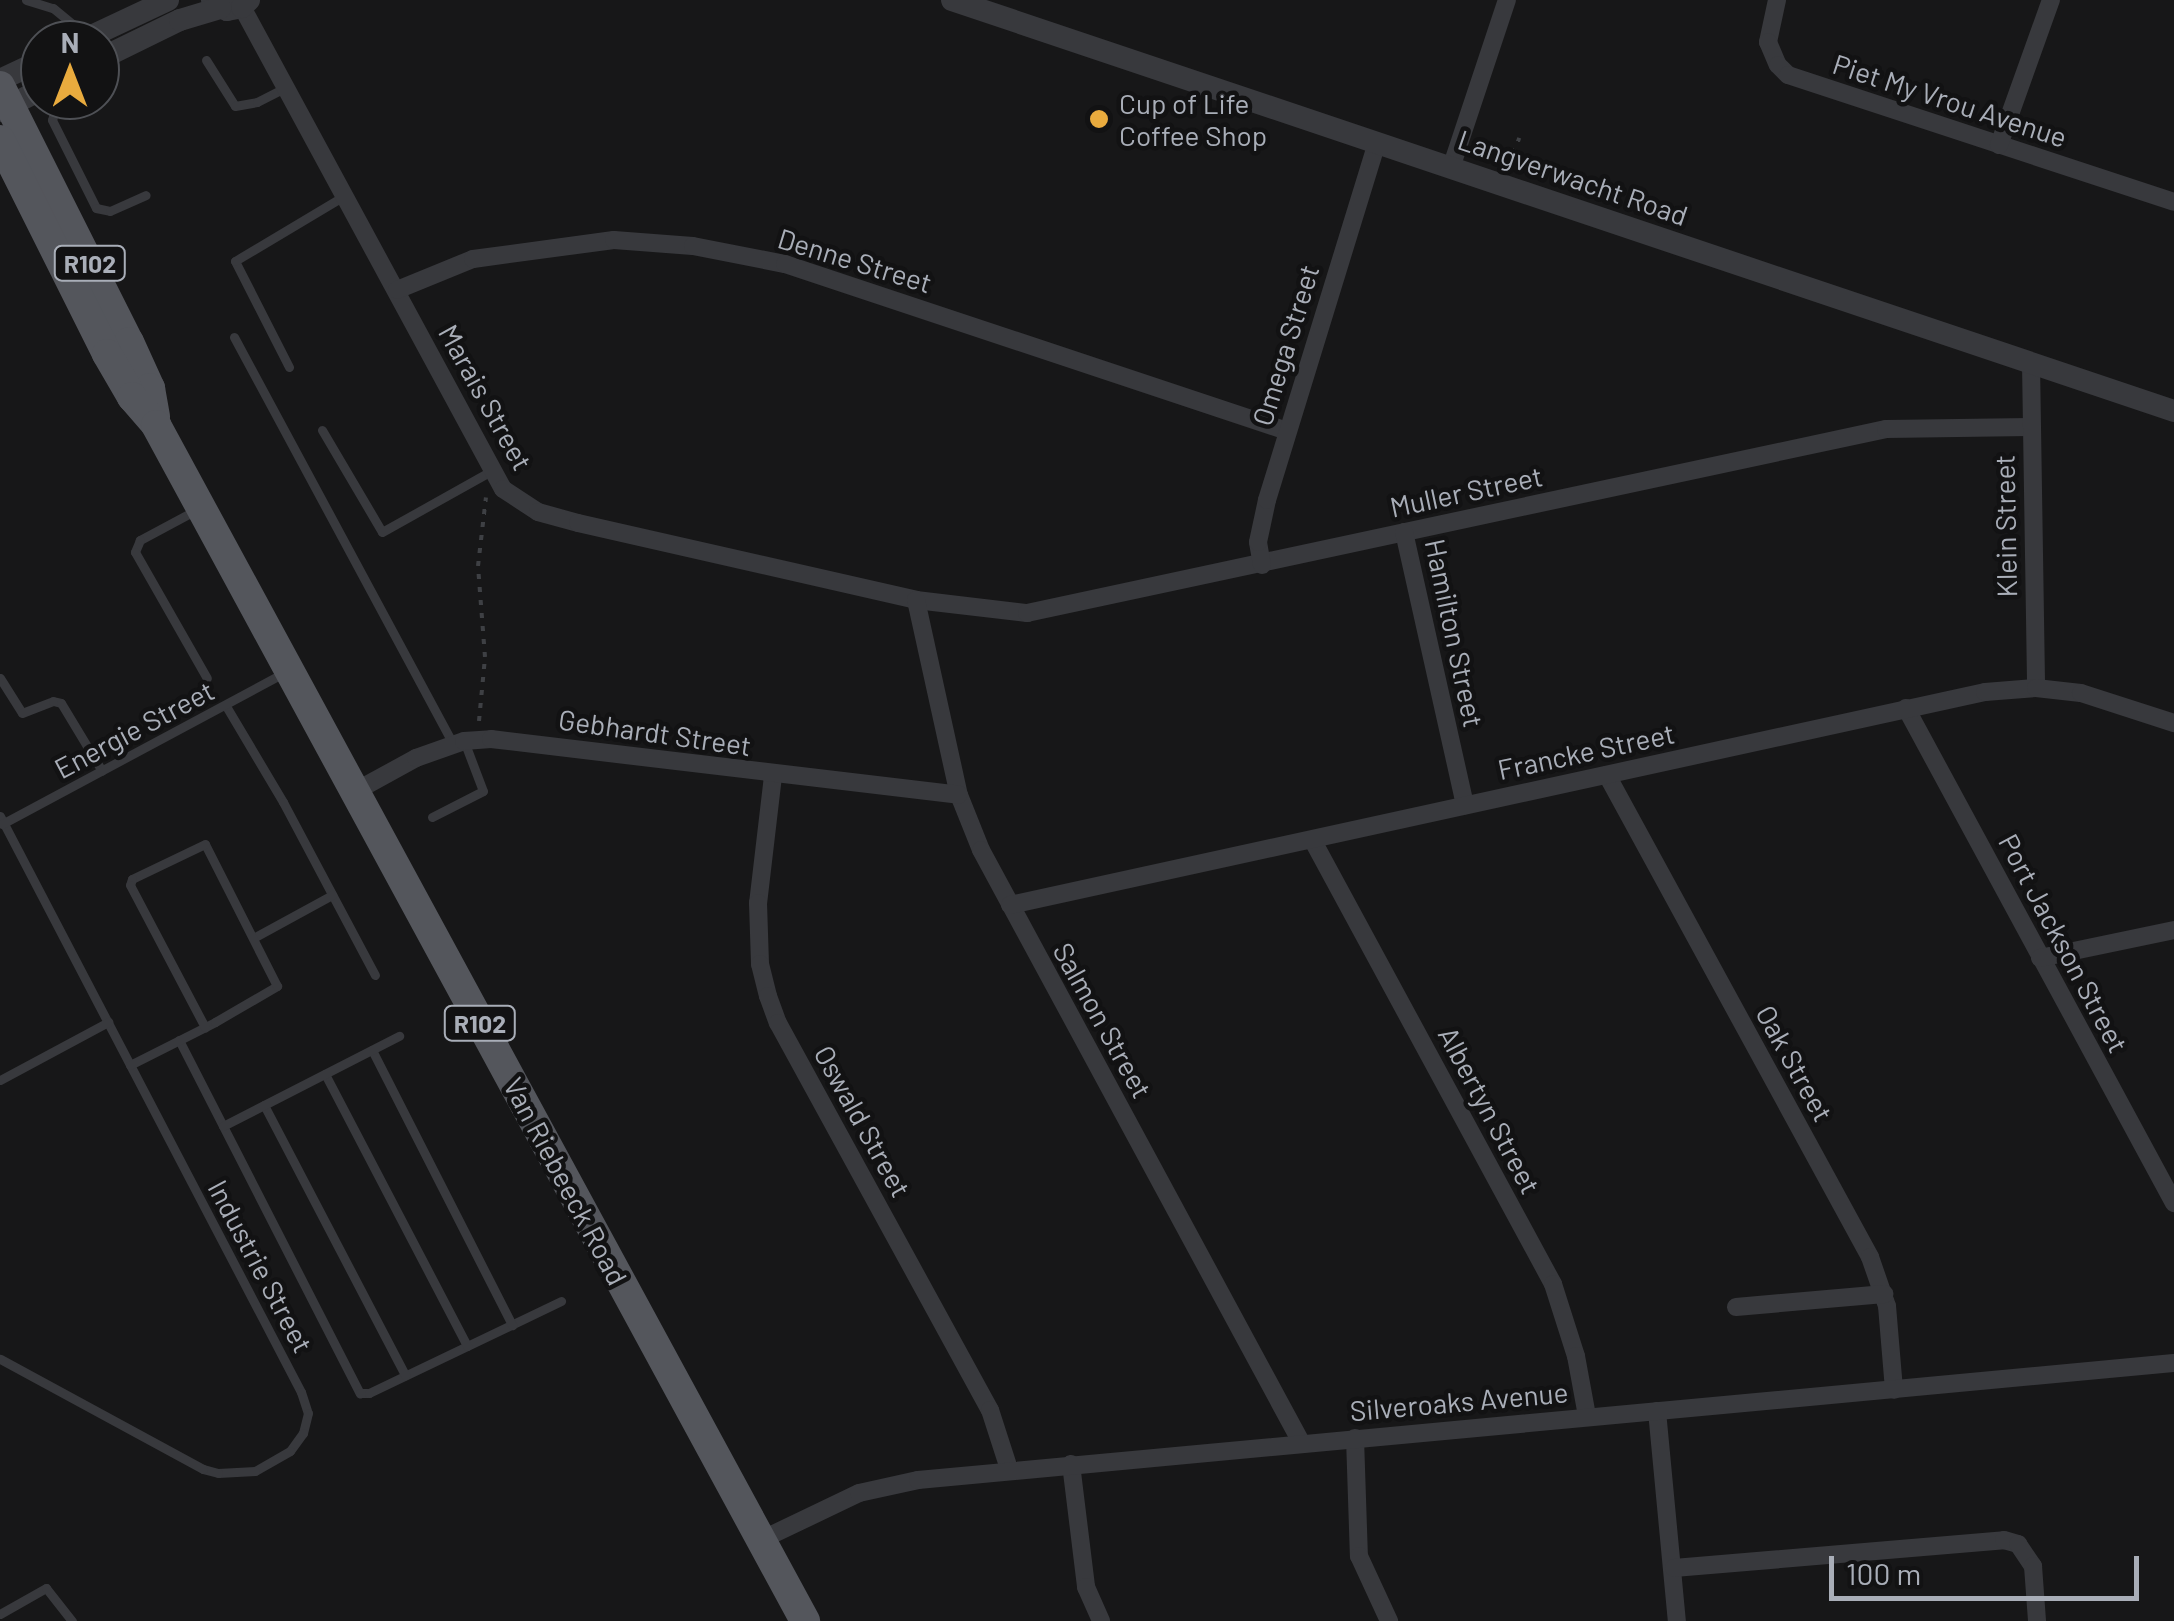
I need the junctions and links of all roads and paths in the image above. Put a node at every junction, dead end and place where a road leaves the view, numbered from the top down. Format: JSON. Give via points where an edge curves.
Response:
{"nodes":[{"id":1,"x":26,"y":0,"type":"edge"},
{"id":2,"x":168,"y":0,"type":"edge"},
{"id":3,"x":952,"y":0,"type":"edge"},
{"id":4,"x":1507,"y":0,"type":"edge"},
{"id":5,"x":1777,"y":0,"type":"edge"},
{"id":6,"x":2051,"y":0,"type":"edge"},
{"id":7,"x":231,"y":4,"type":"edge"},
{"id":8,"x":65,"y":20,"type":"edge"},
{"id":9,"x":120,"y":31,"type":"edge"},
{"id":10,"x":120,"y":40,"type":"edge"},
{"id":11,"x":206,"y":60,"type":"dead end"},
{"id":12,"x":286,"y":87,"type":"junction"},
{"id":13,"x":3,"y":96,"type":"edge"},
{"id":14,"x":52,"y":120,"type":"edge"},
{"id":15,"x":1519,"y":138,"type":"dead end"},
{"id":16,"x":0,"y":140,"type":"edge"},
{"id":17,"x":1377,"y":142,"type":"junction"},
{"id":18,"x":1998,"y":145,"type":"junction"},
{"id":19,"x":1451,"y":168,"type":"junction"},
{"id":20,"x":1506,"y":172,"type":"dead end"},
{"id":21,"x":146,"y":194,"type":"dead end"},
{"id":22,"x":345,"y":195,"type":"junction"},
{"id":23,"x":2174,"y":202,"type":"edge"},
{"id":24,"x":397,"y":290,"type":"junction"},
{"id":25,"x":234,"y":336,"type":"dead end"},
{"id":26,"x":2030,"y":363,"type":"junction"},
{"id":27,"x":290,"y":367,"type":"dead end"},
{"id":28,"x":2174,"y":411,"type":"edge"},
{"id":29,"x":156,"y":424,"type":"junction"},
{"id":30,"x":2030,"y":426,"type":"junction"},
{"id":31,"x":322,"y":430,"type":"dead end"},
{"id":32,"x":1287,"y":432,"type":"junction"},
{"id":33,"x":493,"y":470,"type":"junction"},
{"id":34,"x":486,"y":492,"type":"dead end"},
{"id":35,"x":201,"y":508,"type":"junction"},
{"id":36,"x":1404,"y":532,"type":"junction"},
{"id":37,"x":1262,"y":566,"type":"junction"},
{"id":38,"x":916,"y":600,"type":"junction"},
{"id":39,"x":289,"y":670,"type":"junction"},
{"id":40,"x":0,"y":678,"type":"edge"},
{"id":41,"x":207,"y":678,"type":"dead end"},
{"id":42,"x":2036,"y":688,"type":"junction"},
{"id":43,"x":226,"y":706,"type":"junction"},
{"id":44,"x":1906,"y":708,"type":"junction"},
{"id":45,"x":478,"y":722,"type":"dead end"},
{"id":46,"x":2174,"y":723,"type":"edge"},
{"id":47,"x":459,"y":743,"type":"junction"},
{"id":48,"x":102,"y":771,"type":"junction"},
{"id":49,"x":1607,"y":775,"type":"junction"},
{"id":50,"x":773,"y":776,"type":"junction"},
{"id":51,"x":354,"y":792,"type":"junction"},
{"id":52,"x":959,"y":795,"type":"junction"},
{"id":53,"x":1465,"y":805,"type":"junction"},
{"id":54,"x":432,"y":817,"type":"dead end"},
{"id":55,"x":1,"y":822,"type":"edge"},
{"id":56,"x":1313,"y":841,"type":"junction"},
{"id":57,"x":332,"y":895,"type":"junction"},
{"id":58,"x":1010,"y":905,"type":"junction"},
{"id":59,"x":2174,"y":930,"type":"edge"},
{"id":60,"x":255,"y":937,"type":"junction"},
{"id":61,"x":2040,"y":958,"type":"junction"},
{"id":62,"x":375,"y":975,"type":"dead end"},
{"id":63,"x":108,"y":1022,"type":"junction"},
{"id":64,"x":205,"y":1027,"type":"junction"},
{"id":65,"x":400,"y":1036,"type":"dead end"},
{"id":66,"x":179,"y":1040,"type":"junction"},
{"id":67,"x":372,"y":1050,"type":"junction"},
{"id":68,"x":130,"y":1065,"type":"junction"},
{"id":69,"x":325,"y":1074,"type":"junction"},
{"id":70,"x":0,"y":1080,"type":"edge"},
{"id":71,"x":264,"y":1105,"type":"junction"},
{"id":72,"x":223,"y":1126,"type":"junction"},
{"id":73,"x":2174,"y":1203,"type":"edge"},
{"id":74,"x":1884,"y":1294,"type":"junction"},
{"id":75,"x":561,"y":1301,"type":"dead end"},
{"id":76,"x":1736,"y":1308,"type":"dead end"},
{"id":77,"x":512,"y":1325,"type":"junction"},
{"id":78,"x":467,"y":1346,"type":"junction"},
{"id":79,"x":0,"y":1359,"type":"edge"},
{"id":80,"x":2174,"y":1364,"type":"edge"},
{"id":81,"x":406,"y":1376,"type":"junction"},
{"id":82,"x":1894,"y":1390,"type":"junction"},
{"id":83,"x":1657,"y":1410,"type":"junction"},
{"id":84,"x":1587,"y":1416,"type":"junction"},
{"id":85,"x":1356,"y":1438,"type":"junction"},
{"id":86,"x":1302,"y":1444,"type":"junction"},
{"id":87,"x":1071,"y":1464,"type":"junction"},
{"id":88,"x":1008,"y":1469,"type":"junction"},
{"id":89,"x":761,"y":1540,"type":"junction"},
{"id":90,"x":1674,"y":1568,"type":"junction"},
{"id":91,"x":0,"y":1614,"type":"edge"},
{"id":92,"x":72,"y":1621,"type":"edge"},
{"id":93,"x":804,"y":1621,"type":"edge"},
{"id":94,"x":1101,"y":1621,"type":"edge"},
{"id":95,"x":1389,"y":1621,"type":"edge"},
{"id":96,"x":1677,"y":1621,"type":"edge"},
{"id":97,"x":2037,"y":1621,"type":"edge"}],
"edges":[{"from":1,"to":8,"type":"lane"},
{"from":2,"to":9,"type":"street"},
{"from":3,"to":17,"type":"street","name":"Langverwacht Road"},
{"from":4,"to":19,"type":"street"},
{"from":5,"to":18,"type":"street","name":"Piet My Vrou Avenue","via":[[1768,42],[1788,75]]},
{"from":6,"to":18,"type":"street"},
{"from":7,"to":10,"type":"street"},
{"from":7,"to":12,"type":"street","name":"Marais Street"},
{"from":11,"to":12,"type":"lane","via":[[235,106]]},
{"from":12,"to":22,"type":"street","name":"Marais Street"},
{"from":13,"to":29,"type":"main road","name":"Van Riebeeck Road","number":"R102","via":[[129,342],[150,388]]},
{"from":14,"to":21,"type":"lane","via":[[96,208],[110,212]]},
{"from":15,"to":20,"type":"path"},
{"from":16,"to":29,"type":"main road","name":"Van Riebeeck Road","number":"R102","via":[[107,354]]},
{"from":17,"to":19,"type":"street","name":"Langverwacht Road"},
{"from":17,"to":32,"type":"street","name":"Omega Street"},
{"from":18,"to":23,"type":"street","name":"Piet My Vrou Avenue"},
{"from":19,"to":26,"type":"street","name":"Langverwacht Road"},
{"from":22,"to":24,"type":"street","name":"Marais Street"},
{"from":22,"to":27,"type":"lane","via":[[235,261]]},
{"from":24,"to":32,"type":"street","name":"Denne Street","via":[[473,259],[614,240],[693,246],[785,264]]},
{"from":24,"to":33,"type":"street","name":"Marais Street"},
{"from":25,"to":47,"type":"lane"},
{"from":26,"to":28,"type":"street","name":"Langverwacht Road"},
{"from":26,"to":30,"type":"street","name":"Klein Street"},
{"from":29,"to":35,"type":"main road","name":"Van Riebeeck Road","number":"R102"},
{"from":30,"to":36,"type":"street","name":"Muller Street","via":[[1886,429]]},
{"from":30,"to":42,"type":"street","name":"Klein Street"},
{"from":31,"to":33,"type":"lane","via":[[382,532]]},
{"from":32,"to":37,"type":"street","name":"Omega Street","via":[[1258,542]]},
{"from":33,"to":38,"type":"street","name":"Marais Street","via":[[502,489],[538,512]]},
{"from":34,"to":45,"type":"path","via":[[478,566],[485,657]]},
{"from":35,"to":39,"type":"main road","name":"Van Riebeeck Road","number":"R102"},
{"from":35,"to":41,"type":"lane","via":[[140,540],[135,552]]},
{"from":36,"to":37,"type":"street","name":"Muller Street"},
{"from":36,"to":53,"type":"street","name":"Hamilton Street"},
{"from":37,"to":38,"type":"street","name":"Muller Street","via":[[1027,613]]},
{"from":38,"to":52,"type":"street","name":"Salmon Street"},
{"from":39,"to":43,"type":"lane","name":"Energie Street"},
{"from":39,"to":51,"type":"main road","name":"Van Riebeeck Road","number":"R102"},
{"from":40,"to":48,"type":"lane","via":[[22,713],[61,703]]},
{"from":42,"to":44,"type":"street","name":"Francke Street"},
{"from":42,"to":46,"type":"street","name":"Francke Street","via":[[2081,693]]},
{"from":43,"to":48,"type":"lane","name":"Energie Street"},
{"from":43,"to":57,"type":"lane"},
{"from":44,"to":49,"type":"street","name":"Francke Street"},
{"from":44,"to":61,"type":"street","name":"Port Jackson Street"},
{"from":47,"to":50,"type":"street","name":"Gebhardt Street","via":[[527,742]]},
{"from":47,"to":51,"type":"street","name":"Gebhardt Street"},
{"from":47,"to":54,"type":"lane","via":[[483,790]]},
{"from":48,"to":55,"type":"lane","name":"Energie Street"},
{"from":49,"to":53,"type":"street","name":"Francke Street"},
{"from":49,"to":74,"type":"street","name":"Oak Street","via":[[1870,1257]]},
{"from":50,"to":52,"type":"street","name":"Gebhardt Street"},
{"from":50,"to":88,"type":"street","name":"Oswald Street","via":[[758,902],[768,996],[990,1410]]},
{"from":51,"to":89,"type":"main road","name":"Van Riebeeck Road","number":"R102"},
{"from":52,"to":58,"type":"street","name":"Salmon Street"},
{"from":53,"to":56,"type":"street","name":"Francke Street"},
{"from":55,"to":63,"type":"lane","name":"Industrie Street"},
{"from":56,"to":58,"type":"street","name":"Francke Street"},
{"from":56,"to":84,"type":"street","name":"Albertyn Street","via":[[1553,1284]]},
{"from":57,"to":60,"type":"lane"},
{"from":57,"to":62,"type":"lane"},
{"from":58,"to":86,"type":"street","name":"Salmon Street"},
{"from":59,"to":61,"type":"street"},
{"from":60,"to":64,"type":"lane","via":[[276,989]]},
{"from":60,"to":64,"type":"lane","via":[[205,844],[132,879],[131,890]]},
{"from":61,"to":73,"type":"street","name":"Port Jackson Street"},
{"from":63,"to":68,"type":"lane","name":"Industrie Street"},
{"from":63,"to":70,"type":"lane"},
{"from":64,"to":66,"type":"lane"},
{"from":65,"to":67,"type":"lane"},
{"from":66,"to":68,"type":"lane"},
{"from":66,"to":72,"type":"lane"},
{"from":67,"to":69,"type":"lane"},
{"from":67,"to":77,"type":"lane"},
{"from":68,"to":79,"type":"lane","name":"Industrie Street","via":[[301,1392],[308,1413],[303,1432],[290,1452],[255,1471],[203,1469]]},
{"from":69,"to":71,"type":"lane"},
{"from":69,"to":78,"type":"lane"},
{"from":71,"to":72,"type":"lane"},
{"from":71,"to":81,"type":"lane"},
{"from":72,"to":81,"type":"lane","via":[[356,1390],[369,1393]]},
{"from":74,"to":76,"type":"street"},
{"from":74,"to":82,"type":"street","name":"Oak Street"},
{"from":75,"to":77,"type":"lane"},
{"from":77,"to":78,"type":"lane"},
{"from":78,"to":81,"type":"lane"},
{"from":80,"to":82,"type":"street","name":"Silveroaks Avenue"},
{"from":82,"to":83,"type":"street","name":"Silveroaks Avenue"},
{"from":83,"to":84,"type":"street","name":"Silveroaks Avenue"},
{"from":83,"to":90,"type":"street"},
{"from":84,"to":85,"type":"street","name":"Silveroaks Avenue"},
{"from":85,"to":86,"type":"street","name":"Silveroaks Avenue"},
{"from":85,"to":95,"type":"street","via":[[1360,1556]]},
{"from":86,"to":87,"type":"street","name":"Silveroaks Avenue"},
{"from":87,"to":88,"type":"street","name":"Silveroaks Avenue"},
{"from":87,"to":94,"type":"street","via":[[1086,1587]]},
{"from":88,"to":89,"type":"street","name":"Silveroaks Avenue","via":[[885,1486]]},
{"from":89,"to":93,"type":"main road","name":"Van Riebeeck Road","number":"R102"},
{"from":90,"to":96,"type":"street"},
{"from":90,"to":97,"type":"street","via":[[2004,1540],[2018,1544],[2033,1566]]},
{"from":91,"to":92,"type":"lane","via":[[46,1588]]}]}
